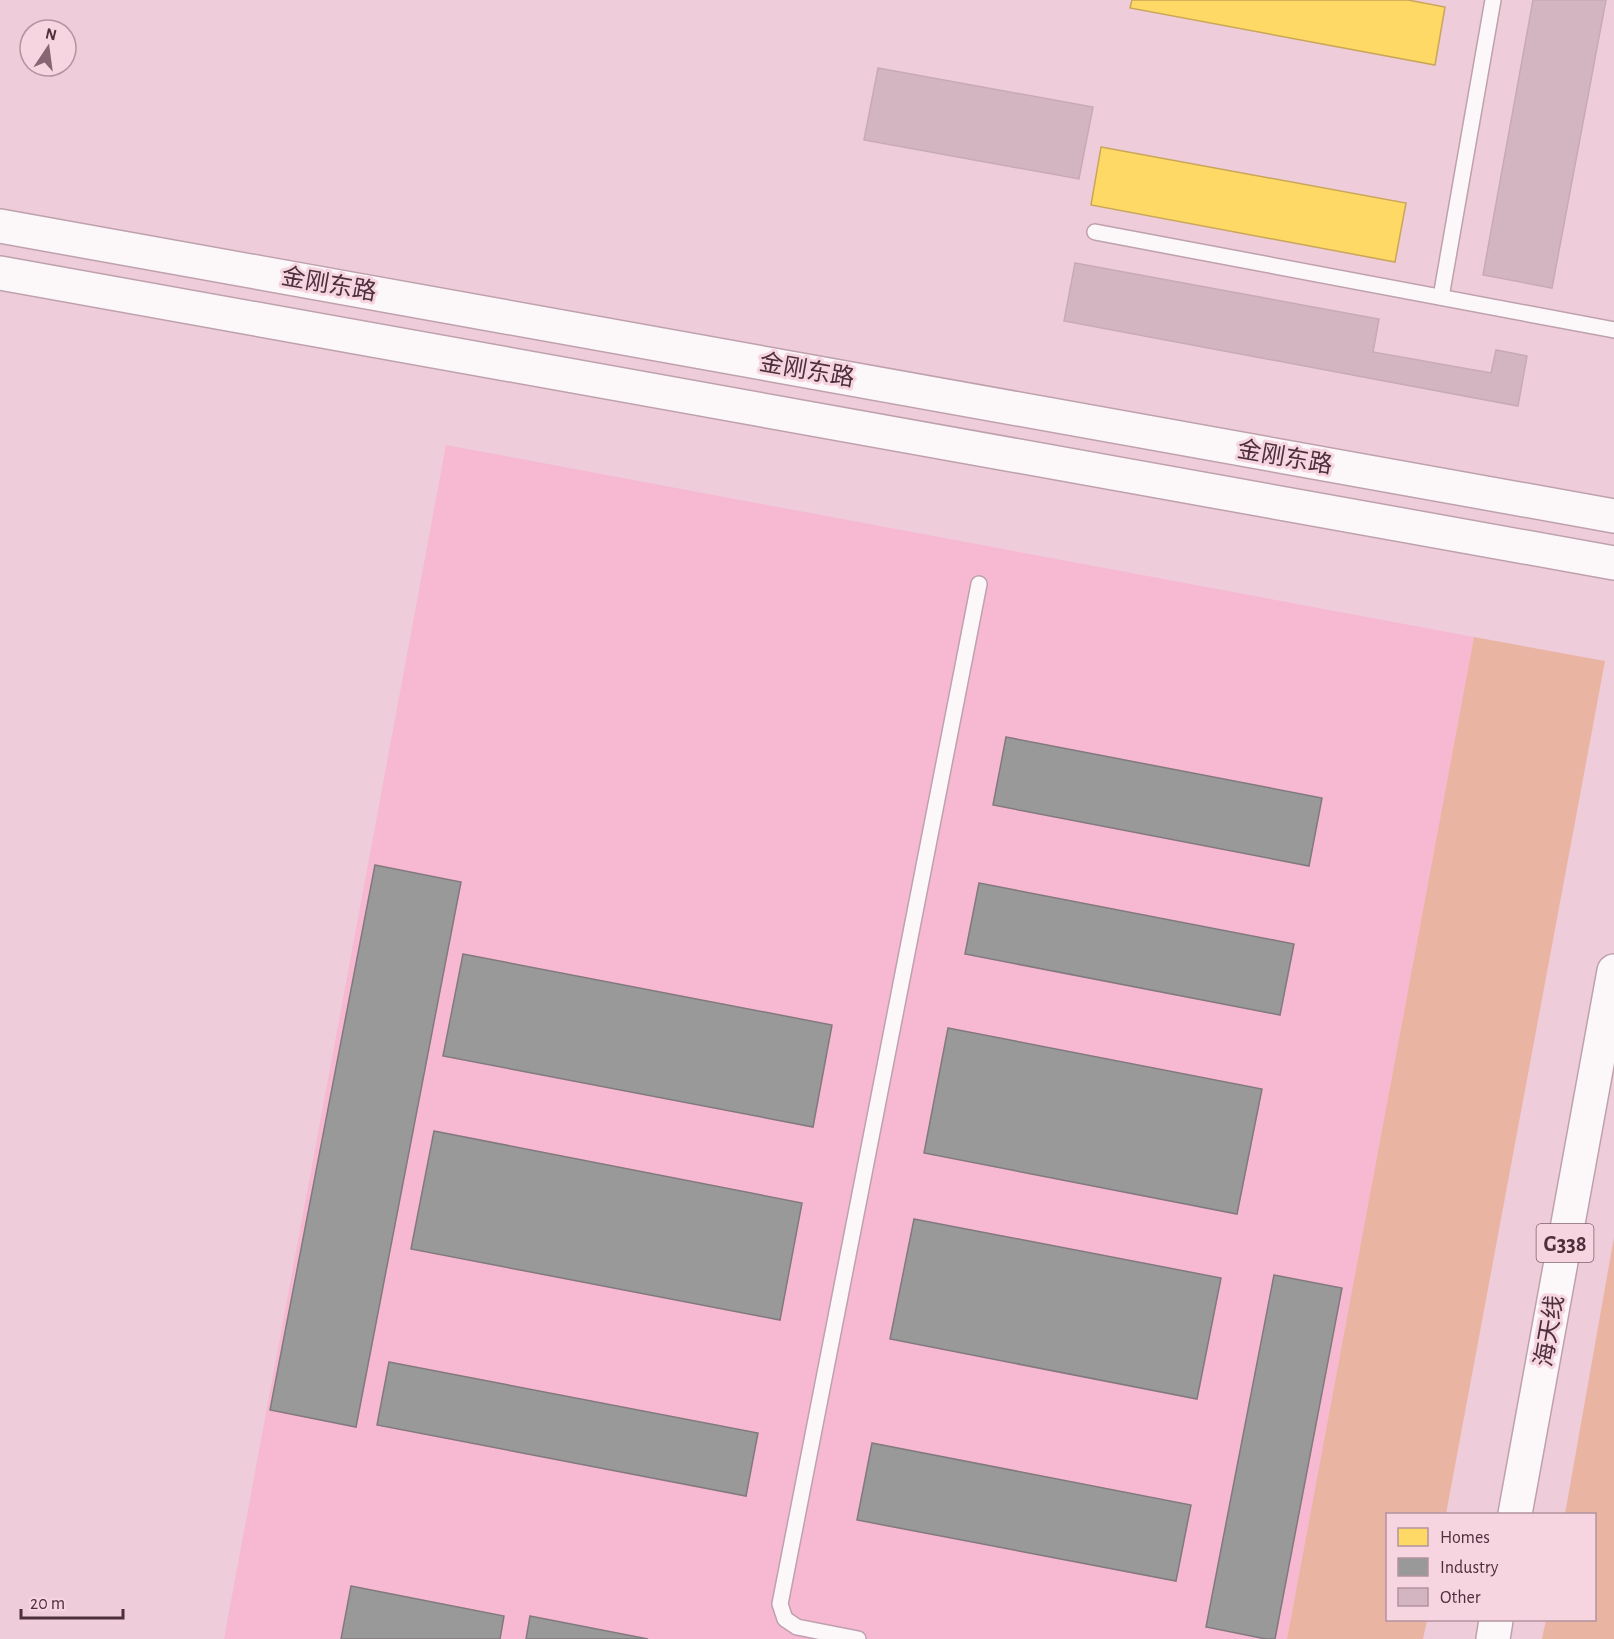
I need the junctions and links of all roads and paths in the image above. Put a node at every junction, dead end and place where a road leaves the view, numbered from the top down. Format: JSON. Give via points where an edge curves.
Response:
{"nodes":[{"id":1,"x":1493,"y":0,"type":"edge"},
{"id":2,"x":0,"y":226,"type":"edge"},
{"id":3,"x":1095,"y":232,"type":"dead end"},
{"id":4,"x":0,"y":273,"type":"edge"},
{"id":5,"x":1441,"y":297,"type":"junction"},
{"id":6,"x":1614,"y":330,"type":"edge"},
{"id":7,"x":1614,"y":516,"type":"edge"},
{"id":8,"x":1614,"y":563,"type":"edge"},
{"id":9,"x":979,"y":584,"type":"dead end"},
{"id":10,"x":1614,"y":971,"type":"edge"},
{"id":11,"x":1515,"y":1513,"type":"edge"},
{"id":12,"x":1496,"y":1621,"type":"edge"},
{"id":13,"x":858,"y":1639,"type":"edge"},
{"id":14,"x":1493,"y":1639,"type":"edge"}],
"edges":[{"from":1,"to":5,"type":"lane"},
{"from":2,"to":7,"type":"main road","name":"金刚东路"},
{"from":3,"to":5,"type":"lane"},
{"from":4,"to":8,"type":"main road","name":"金刚东路"},
{"from":5,"to":6,"type":"lane"},
{"from":9,"to":13,"type":"lane","via":[[780,1604],[785,1619],[797,1628]]},
{"from":10,"to":11,"type":"main road","name":"海天线","number":"G338"},
{"from":12,"to":14,"type":"main road"}]}
